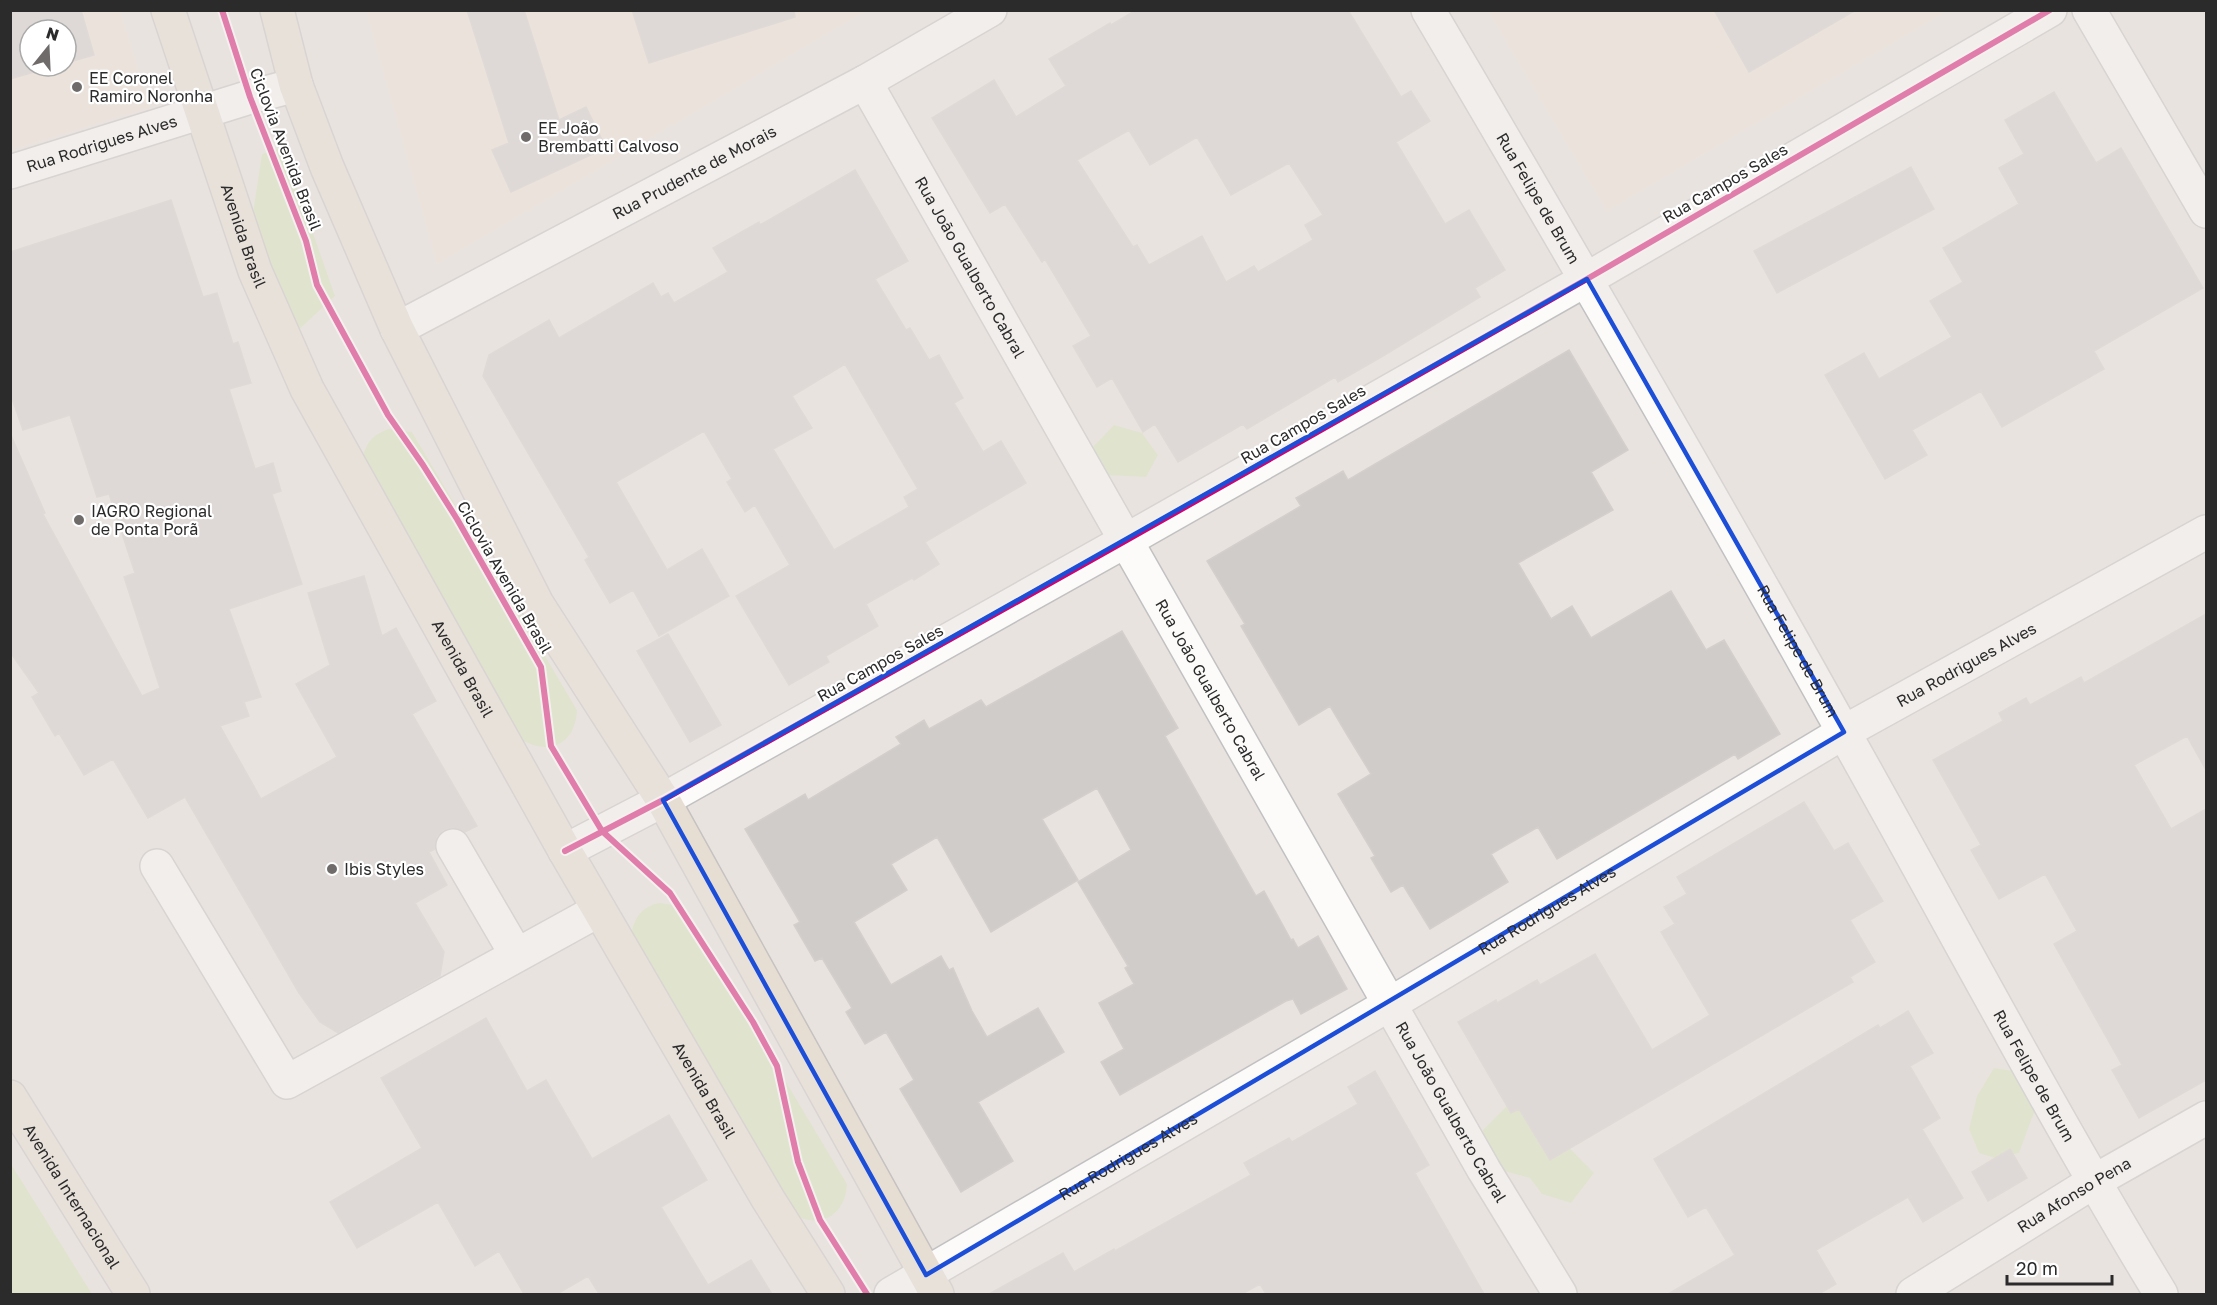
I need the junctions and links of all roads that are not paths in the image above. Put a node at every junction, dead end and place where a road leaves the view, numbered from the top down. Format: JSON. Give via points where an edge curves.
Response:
{"nodes":[{"id":1,"x":168,"y":10,"type":"edge"},
{"id":2,"x":277,"y":10,"type":"edge"},
{"id":3,"x":990,"y":10,"type":"edge"},
{"id":4,"x":1428,"y":10,"type":"edge"},
{"id":5,"x":2050,"y":10,"type":"edge"},
{"id":6,"x":2089,"y":10,"type":"edge"},
{"id":7,"x":865,"y":82,"type":"junction"},
{"id":8,"x":296,"y":85,"type":"junction"},
{"id":9,"x":201,"y":113,"type":"junction"},
{"id":10,"x":10,"y":172,"type":"edge"},
{"id":11,"x":2206,"y":211,"type":"edge"},
{"id":12,"x":1587,"y":279,"type":"junction"},
{"id":13,"x":397,"y":329,"type":"junction"},
{"id":14,"x":2206,"y":532,"type":"edge"},
{"id":15,"x":1127,"y":540,"type":"junction"},
{"id":16,"x":1844,"y":732,"type":"junction"},
{"id":17,"x":663,"y":800,"type":"junction"},
{"id":18,"x":453,"y":846,"type":"dead end"},
{"id":19,"x":565,"y":851,"type":"junction"},
{"id":20,"x":157,"y":866,"type":"dead end"},
{"id":21,"x":599,"y":910,"type":"junction"},
{"id":22,"x":516,"y":954,"type":"junction"},
{"id":23,"x":1390,"y":1004,"type":"junction"},
{"id":24,"x":10,"y":1097,"type":"edge"},
{"id":25,"x":2206,"y":1118,"type":"edge"},
{"id":26,"x":2093,"y":1182,"type":"junction"},
{"id":27,"x":932,"y":1285,"type":"edge"},
{"id":28,"x":133,"y":1294,"type":"edge"},
{"id":29,"x":828,"y":1294,"type":"edge"},
{"id":30,"x":891,"y":1294,"type":"edge"},
{"id":31,"x":1560,"y":1294,"type":"edge"},
{"id":32,"x":1913,"y":1294,"type":"edge"},
{"id":33,"x":2161,"y":1294,"type":"edge"}],
"edges":[{"from":1,"to":9,"type":"main road","name":"Avenida Brasil"},
{"from":2,"to":8,"type":"main road"},
{"from":3,"to":7,"type":"street","name":"Rua Prudente de Morais"},
{"from":4,"to":12,"type":"street","name":"Rua Felipe de Brum"},
{"from":5,"to":12,"type":"street","name":"Rua Campos Sales"},
{"from":6,"to":11,"type":"street"},
{"from":7,"to":13,"type":"street","name":"Rua Prudente de Morais"},
{"from":7,"to":15,"type":"street","name":"Rua João Gualberto Cabral"},
{"from":8,"to":9,"type":"street","name":"Rua Rodrigues Alves"},
{"from":8,"to":13,"type":"main road"},
{"from":9,"to":10,"type":"street","name":"Rua Rodrigues Alves"},
{"from":9,"to":19,"type":"main road","name":"Avenida Brasil","via":[[255,272],[307,389]]},
{"from":12,"to":15,"type":"street","name":"Rua Campos Sales"},
{"from":12,"to":16,"type":"street","name":"Rua Felipe de Brum"},
{"from":13,"to":17,"type":"main road","via":[[537,604]]},
{"from":14,"to":16,"type":"street","name":"Rua Rodrigues Alves"},
{"from":15,"to":17,"type":"street","name":"Rua Campos Sales"},
{"from":15,"to":23,"type":"street","name":"Rua João Gualberto Cabral"},
{"from":16,"to":23,"type":"street","name":"Rua Rodrigues Alves"},
{"from":16,"to":26,"type":"street","name":"Rua Felipe de Brum"},
{"from":17,"to":19,"type":"street","name":"Rua Campos Sales"},
{"from":17,"to":27,"type":"main road"},
{"from":18,"to":22,"type":"street"},
{"from":19,"to":21,"type":"main road","name":"Avenida Brasil"},
{"from":20,"to":22,"type":"street","via":[[287,1082]]},
{"from":21,"to":22,"type":"street"},
{"from":21,"to":29,"type":"main road","name":"Avenida Brasil"},
{"from":23,"to":27,"type":"street","name":"Rua Rodrigues Alves"},
{"from":23,"to":31,"type":"street","name":"Rua João Gualberto Cabral"},
{"from":24,"to":28,"type":"main road","name":"Avenida Internacional"},
{"from":25,"to":26,"type":"street","name":"Rua Afonso Pena"},
{"from":26,"to":32,"type":"street","name":"Rua Afonso Pena"},
{"from":26,"to":33,"type":"street","name":"Rua Felipe de Brum"},
{"from":27,"to":30,"type":"street","name":"Rua Rodrigues Alves"}]}
